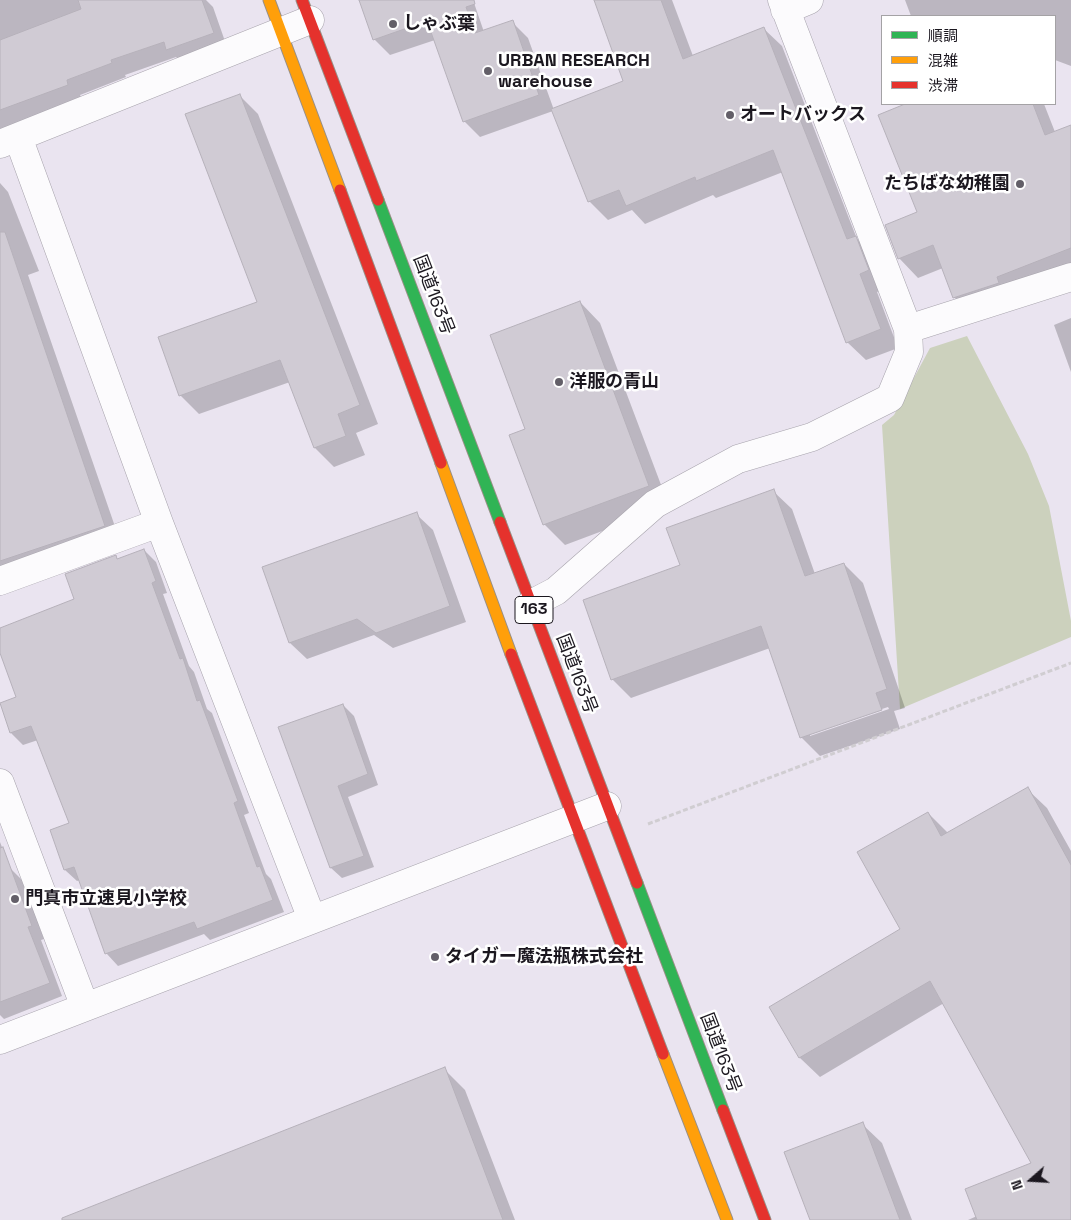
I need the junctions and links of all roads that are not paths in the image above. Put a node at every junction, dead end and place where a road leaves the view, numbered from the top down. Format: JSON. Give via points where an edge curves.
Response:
{"nodes":[{"id":1,"x":269,"y":0,"type":"edge"},
{"id":2,"x":792,"y":3,"type":"edge"},
{"id":3,"x":306,"y":10,"type":"edge"},
{"id":4,"x":282,"y":31,"type":"junction"},
{"id":5,"x":9,"y":140,"type":"edge"},
{"id":6,"x":1071,"y":277,"type":"edge"},
{"id":7,"x":908,"y":329,"type":"junction"},
{"id":8,"x":159,"y":523,"type":"junction"},
{"id":9,"x":0,"y":581,"type":"edge"},
{"id":10,"x":531,"y":604,"type":"junction"},
{"id":11,"x":0,"y":783,"type":"edge"},
{"id":12,"x":607,"y":806,"type":"junction"},
{"id":13,"x":573,"y":820,"type":"junction"},
{"id":14,"x":312,"y":919,"type":"junction"},
{"id":15,"x":85,"y":1007,"type":"junction"},
{"id":16,"x":0,"y":1040,"type":"edge"},
{"id":17,"x":727,"y":1220,"type":"edge"},
{"id":18,"x":765,"y":1220,"type":"edge"}],
"edges":[{"from":1,"to":4,"type":"highway","number":"163"},
{"from":2,"to":7,"type":"street"},
{"from":3,"to":4,"type":"street"},
{"from":3,"to":10,"type":"highway","name":"国道163号","number":"163"},
{"from":4,"to":5,"type":"street"},
{"from":4,"to":13,"type":"highway","number":"163"},
{"from":5,"to":8,"type":"street"},
{"from":6,"to":7,"type":"street"},
{"from":7,"to":10,"type":"street","via":[[909,352],[890,398],[812,437],[738,459],[655,504],[556,591]]},
{"from":8,"to":9,"type":"street"},
{"from":8,"to":14,"type":"street"},
{"from":10,"to":12,"type":"highway","name":"国道163号","number":"163"},
{"from":11,"to":15,"type":"street"},
{"from":12,"to":13,"type":"street"},
{"from":12,"to":18,"type":"highway","name":"国道163号","number":"163"},
{"from":13,"to":14,"type":"street"},
{"from":13,"to":17,"type":"highway","number":"163"},
{"from":14,"to":15,"type":"street"},
{"from":15,"to":16,"type":"street"}]}
